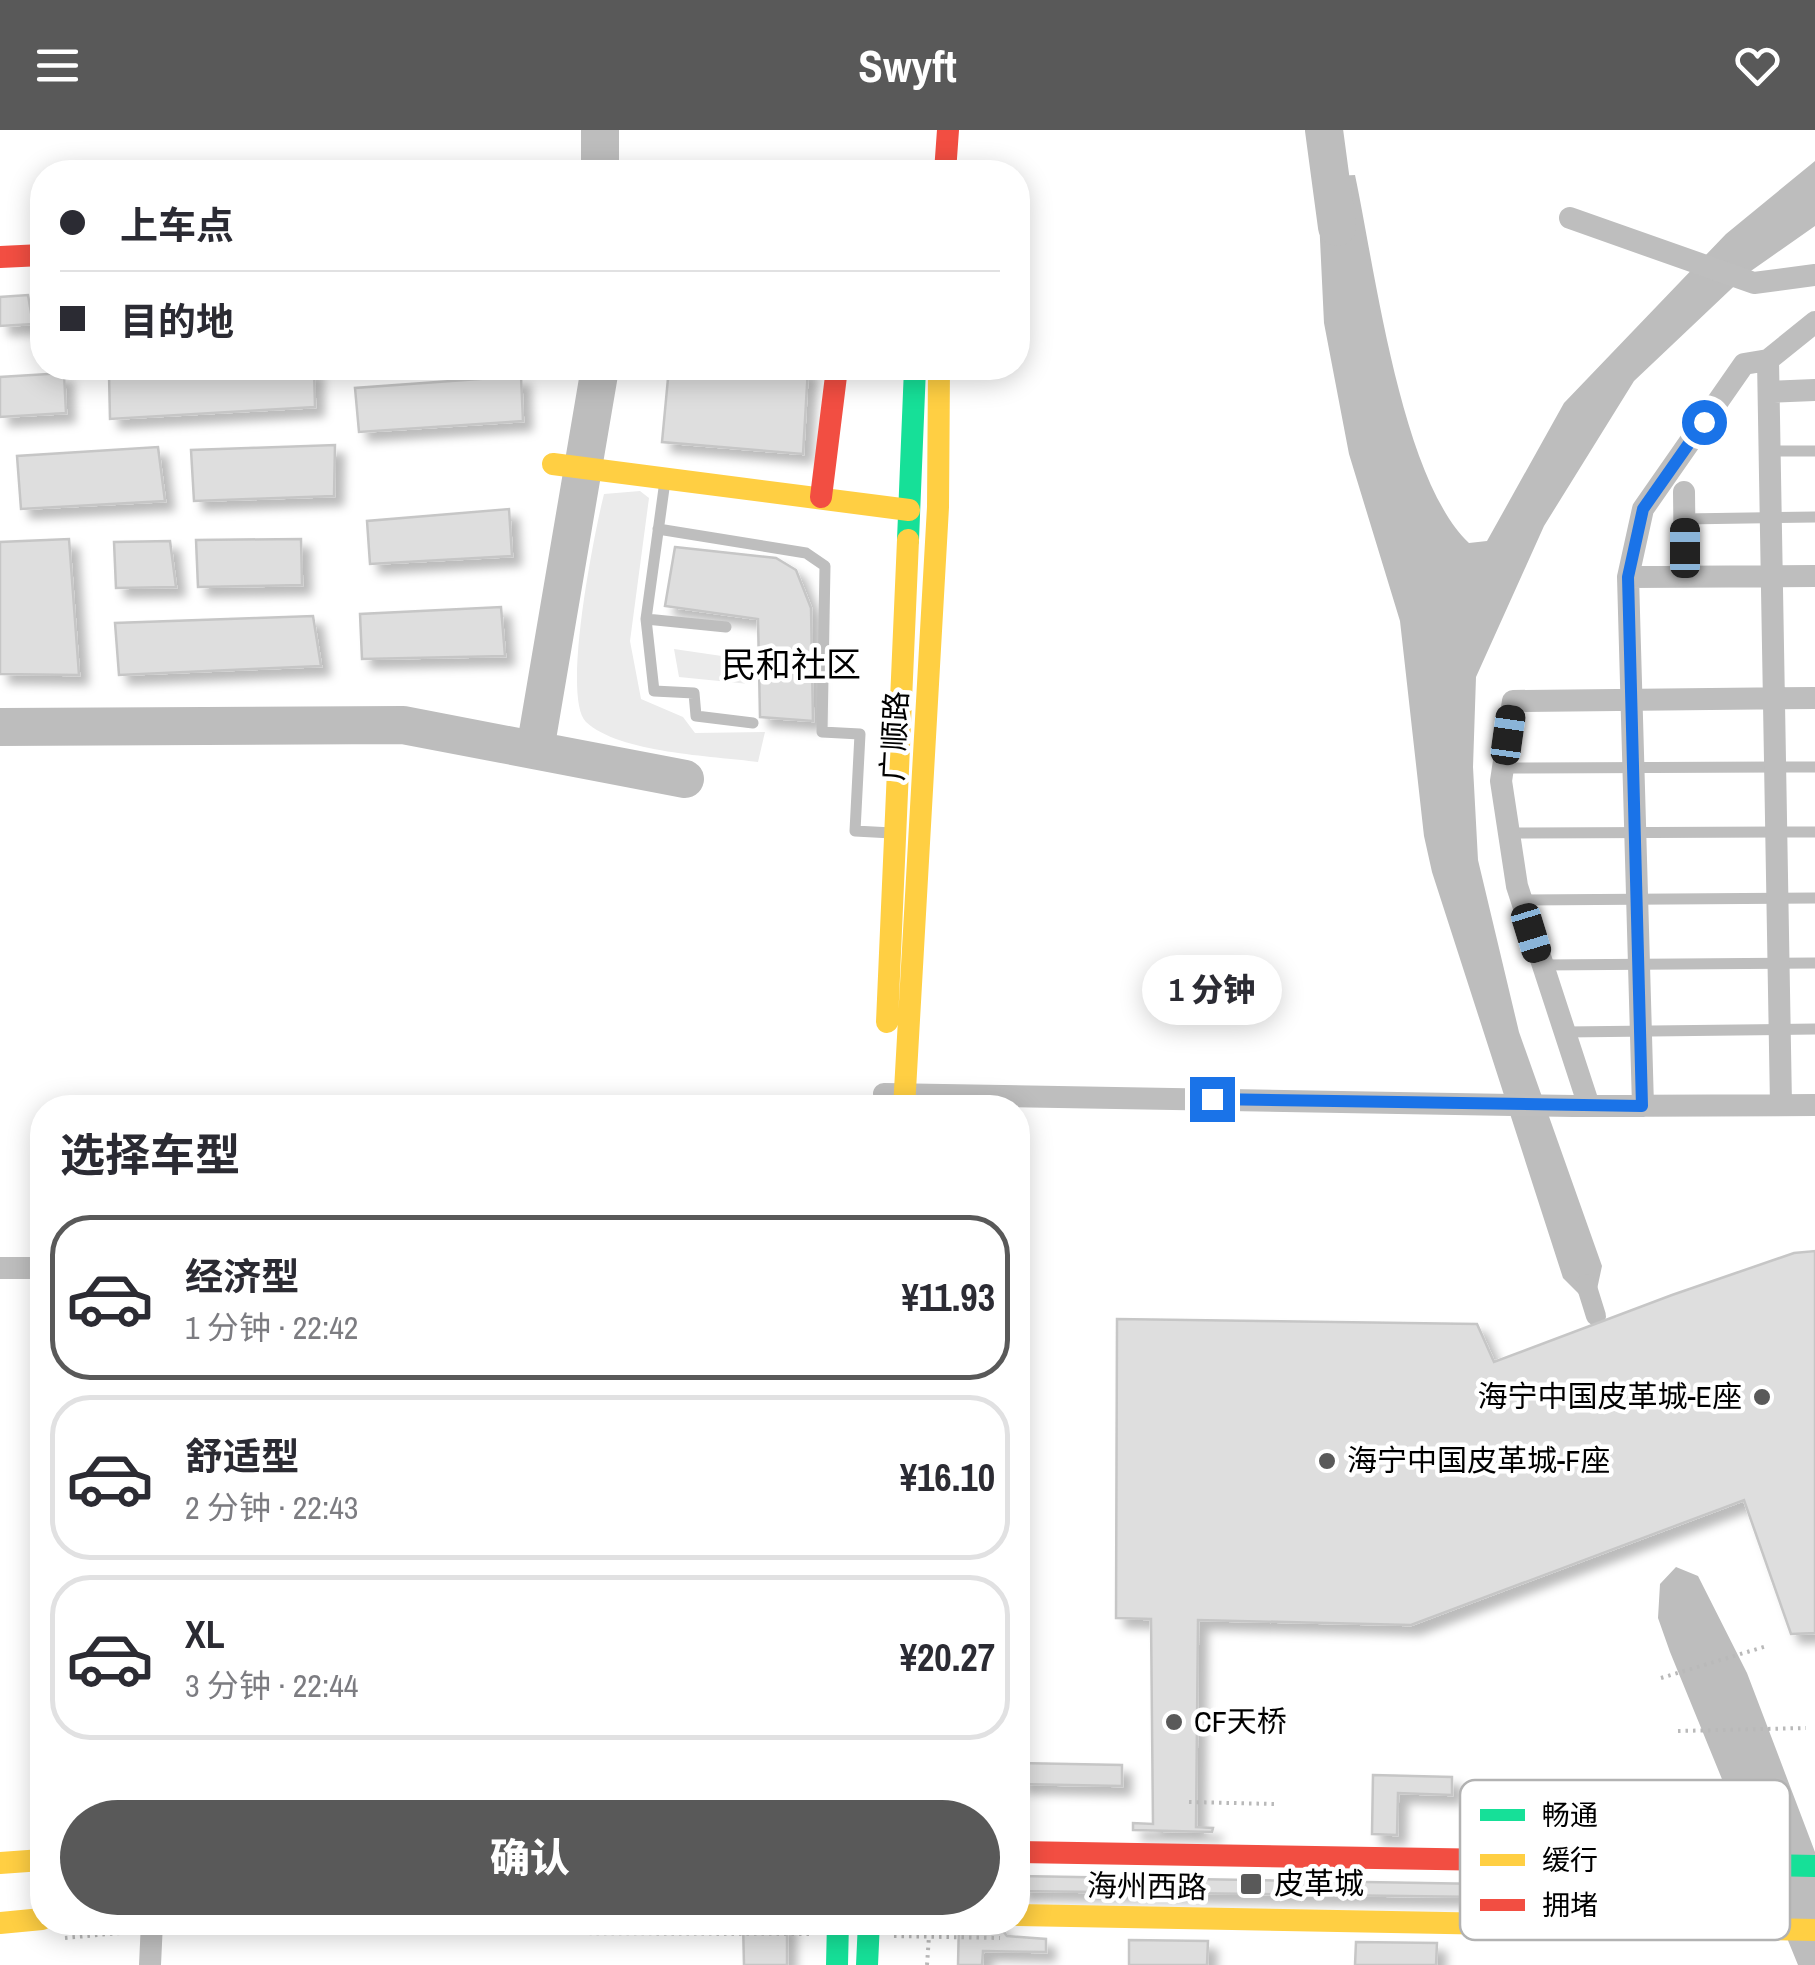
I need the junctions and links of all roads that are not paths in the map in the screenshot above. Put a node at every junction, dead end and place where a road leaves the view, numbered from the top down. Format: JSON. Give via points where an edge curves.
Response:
{"nodes":[{"id":1,"x":924,"y":130,"type":"edge"},
{"id":2,"x":948,"y":130,"type":"edge"},
{"id":3,"x":923,"y":160,"type":"edge"},
{"id":4,"x":946,"y":160,"type":"edge"},
{"id":5,"x":1570,"y":218,"type":"dead end"},
{"id":6,"x":30,"y":256,"type":"edge"},
{"id":7,"x":0,"y":257,"type":"edge"},
{"id":8,"x":1815,"y":274,"type":"edge"},
{"id":9,"x":1815,"y":322,"type":"edge"},
{"id":10,"x":1768,"y":360,"type":"junction"},
{"id":11,"x":835,"y":380,"type":"edge"},
{"id":12,"x":915,"y":380,"type":"edge"},
{"id":13,"x":939,"y":380,"type":"edge"},
{"id":14,"x":1815,"y":390,"type":"edge"},
{"id":15,"x":1769,"y":392,"type":"junction"},
{"id":16,"x":1770,"y":451,"type":"junction"},
{"id":17,"x":1815,"y":451,"type":"edge"},
{"id":18,"x":552,"y":464,"type":"dead end"},
{"id":19,"x":666,"y":476,"type":"junction"},
{"id":20,"x":1684,"y":492,"type":"dead end"},
{"id":21,"x":820,"y":498,"type":"junction"},
{"id":22,"x":909,"y":510,"type":"junction"},
{"id":23,"x":1815,"y":517,"type":"edge"},
{"id":24,"x":1771,"y":518,"type":"junction"},
{"id":25,"x":1684,"y":519,"type":"junction"},
{"id":26,"x":658,"y":530,"type":"junction"},
{"id":27,"x":1685,"y":576,"type":"junction"},
{"id":28,"x":1772,"y":576,"type":"junction"},
{"id":29,"x":1815,"y":576,"type":"edge"},
{"id":30,"x":1628,"y":577,"type":"junction"},
{"id":31,"x":646,"y":620,"type":"junction"},
{"id":32,"x":726,"y":627,"type":"dead end"},
{"id":33,"x":1774,"y":698,"type":"junction"},
{"id":34,"x":1815,"y":698,"type":"edge"},
{"id":35,"x":1631,"y":700,"type":"junction"},
{"id":36,"x":753,"y":723,"type":"dead end"},
{"id":37,"x":1776,"y":767,"type":"junction"},
{"id":38,"x":1815,"y":767,"type":"edge"},
{"id":39,"x":1503,"y":768,"type":"junction"},
{"id":40,"x":1633,"y":768,"type":"junction"},
{"id":41,"x":1509,"y":832,"type":"junction"},
{"id":42,"x":1635,"y":832,"type":"junction"},
{"id":43,"x":1777,"y":832,"type":"junction"},
{"id":44,"x":1815,"y":832,"type":"edge"},
{"id":45,"x":895,"y":833,"type":"junction"},
{"id":46,"x":920,"y":835,"type":"junction"},
{"id":47,"x":1778,"y":898,"type":"junction"},
{"id":48,"x":1815,"y":898,"type":"edge"},
{"id":49,"x":1637,"y":899,"type":"junction"},
{"id":50,"x":1522,"y":900,"type":"junction"},
{"id":51,"x":1779,"y":963,"type":"junction"},
{"id":52,"x":1815,"y":963,"type":"edge"},
{"id":53,"x":1638,"y":964,"type":"junction"},
{"id":54,"x":1541,"y":965,"type":"junction"},
{"id":55,"x":1780,"y":1030,"type":"junction"},
{"id":56,"x":1815,"y":1030,"type":"edge"},
{"id":57,"x":1640,"y":1031,"type":"junction"},
{"id":58,"x":1562,"y":1032,"type":"junction"},
{"id":59,"x":894,"y":1095,"type":"edge"},
{"id":60,"x":895,"y":1095,"type":"edge"},
{"id":61,"x":1030,"y":1102,"type":"edge"},
{"id":62,"x":1815,"y":1105,"type":"edge"},
{"id":63,"x":1582,"y":1106,"type":"junction"},
{"id":64,"x":1642,"y":1106,"type":"junction"},
{"id":65,"x":1782,"y":1106,"type":"junction"},
{"id":66,"x":0,"y":1268,"type":"edge"},
{"id":67,"x":30,"y":1268,"type":"edge"},
{"id":68,"x":1030,"y":1852,"type":"edge"},
{"id":69,"x":1460,"y":1860,"type":"edge"},
{"id":70,"x":30,"y":1861,"type":"edge"},
{"id":71,"x":0,"y":1864,"type":"edge"},
{"id":72,"x":1790,"y":1866,"type":"edge"},
{"id":73,"x":1815,"y":1866,"type":"edge"},
{"id":74,"x":1030,"y":1915,"type":"edge"},
{"id":75,"x":1460,"y":1920,"type":"edge"},
{"id":76,"x":30,"y":1921,"type":"edge"},
{"id":77,"x":0,"y":1923,"type":"edge"},
{"id":78,"x":151,"y":1935,"type":"edge"},
{"id":79,"x":838,"y":1935,"type":"edge"},
{"id":80,"x":868,"y":1935,"type":"edge"},
{"id":81,"x":150,"y":1965,"type":"edge"},
{"id":82,"x":837,"y":1965,"type":"edge"},
{"id":83,"x":867,"y":1965,"type":"edge"}],
"edges":[{"from":1,"to":3,"type":"main road"},
{"from":2,"to":4,"type":"main road"},
{"from":5,"to":8,"type":"street","via":[[1754,283]]},
{"from":6,"to":7,"type":"main road"},
{"from":9,"to":10,"type":"street"},
{"from":10,"to":15,"type":"street"},
{"from":10,"to":30,"type":"street","via":[[1744,364],[1643,509]]},
{"from":11,"to":21,"type":"main road"},
{"from":12,"to":22,"type":"main road","name":"广顺路"},
{"from":13,"to":46,"type":"main road","name":"广顺路"},
{"from":14,"to":15,"type":"street"},
{"from":15,"to":16,"type":"street"},
{"from":16,"to":17,"type":"lane"},
{"from":16,"to":24,"type":"street"},
{"from":18,"to":19,"type":"main road"},
{"from":19,"to":21,"type":"main road"},
{"from":19,"to":26,"type":"lane"},
{"from":20,"to":25,"type":"street"},
{"from":21,"to":22,"type":"main road"},
{"from":22,"to":45,"type":"main road","name":"广顺路"},
{"from":23,"to":24,"type":"lane"},
{"from":24,"to":25,"type":"lane"},
{"from":24,"to":28,"type":"street"},
{"from":25,"to":27,"type":"street"},
{"from":26,"to":31,"type":"lane"},
{"from":26,"to":45,"type":"lane","via":[[806,553],[825,566],[822,732],[860,734],[856,831]]},
{"from":27,"to":28,"type":"street"},
{"from":27,"to":30,"type":"street"},
{"from":28,"to":29,"type":"street"},
{"from":28,"to":33,"type":"street"},
{"from":30,"to":35,"type":"street"},
{"from":31,"to":32,"type":"lane"},
{"from":31,"to":36,"type":"lane","via":[[654,691],[694,692],[696,716]]},
{"from":33,"to":34,"type":"street"},
{"from":33,"to":35,"type":"street"},
{"from":33,"to":37,"type":"street"},
{"from":35,"to":39,"type":"street","via":[[1513,701]]},
{"from":35,"to":40,"type":"street"},
{"from":37,"to":38,"type":"lane"},
{"from":37,"to":40,"type":"lane"},
{"from":37,"to":43,"type":"street"},
{"from":39,"to":40,"type":"lane"},
{"from":39,"to":41,"type":"street"},
{"from":40,"to":42,"type":"street"},
{"from":41,"to":42,"type":"lane"},
{"from":41,"to":50,"type":"street"},
{"from":42,"to":43,"type":"lane"},
{"from":42,"to":49,"type":"street"},
{"from":43,"to":44,"type":"lane"},
{"from":43,"to":47,"type":"street"},
{"from":45,"to":46,"type":"lane"},
{"from":45,"to":59,"type":"main road","name":"广顺路"},
{"from":46,"to":60,"type":"main road","name":"广顺路"},
{"from":47,"to":48,"type":"lane"},
{"from":47,"to":49,"type":"lane"},
{"from":47,"to":51,"type":"street"},
{"from":49,"to":50,"type":"lane"},
{"from":49,"to":53,"type":"street"},
{"from":50,"to":54,"type":"street"},
{"from":51,"to":52,"type":"lane"},
{"from":51,"to":53,"type":"lane"},
{"from":51,"to":55,"type":"street"},
{"from":53,"to":54,"type":"lane"},
{"from":53,"to":57,"type":"street"},
{"from":54,"to":58,"type":"street"},
{"from":55,"to":56,"type":"lane"},
{"from":55,"to":57,"type":"lane"},
{"from":55,"to":65,"type":"street"},
{"from":57,"to":58,"type":"lane"},
{"from":57,"to":64,"type":"street"},
{"from":58,"to":63,"type":"street"},
{"from":61,"to":63,"type":"street"},
{"from":62,"to":65,"type":"street"},
{"from":63,"to":64,"type":"street"},
{"from":64,"to":65,"type":"street"},
{"from":66,"to":67,"type":"street"},
{"from":68,"to":69,"type":"main road","name":"海州西路"},
{"from":70,"to":71,"type":"main road"},
{"from":72,"to":73,"type":"main road","name":"海州西路"},
{"from":74,"to":75,"type":"main road","name":"海州西路"},
{"from":76,"to":77,"type":"main road"},
{"from":78,"to":81,"type":"street"},
{"from":79,"to":82,"type":"main road"},
{"from":80,"to":83,"type":"main road"}]}
